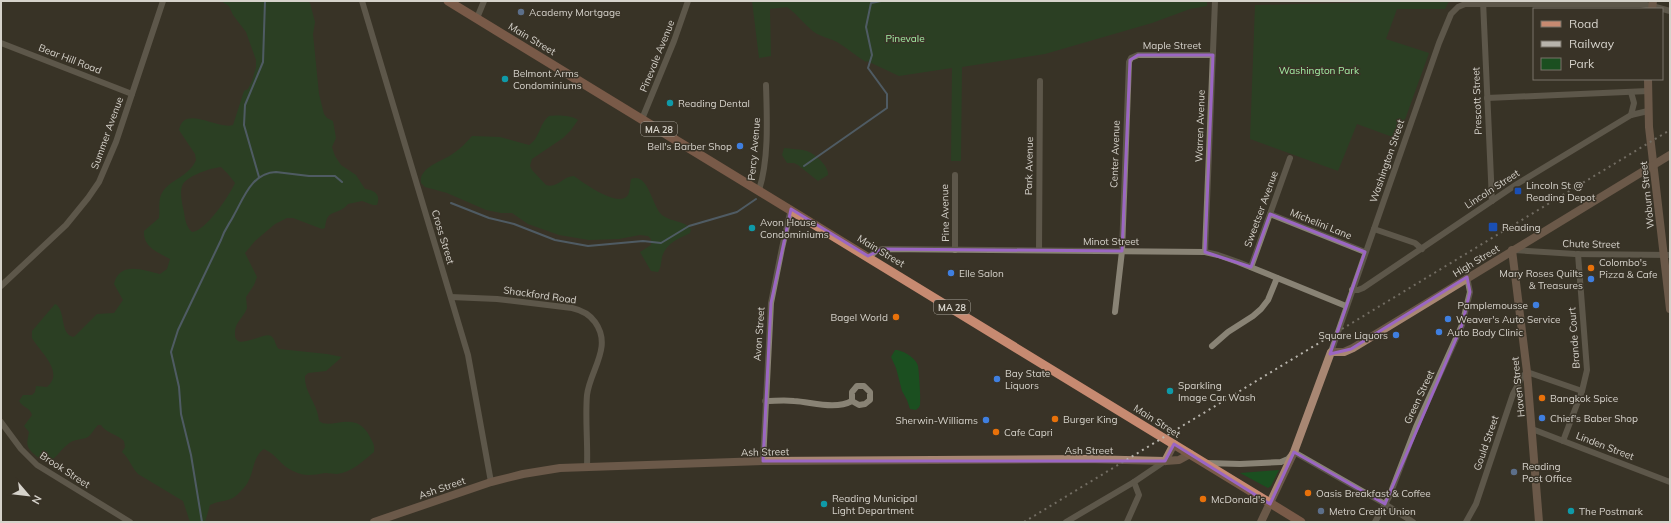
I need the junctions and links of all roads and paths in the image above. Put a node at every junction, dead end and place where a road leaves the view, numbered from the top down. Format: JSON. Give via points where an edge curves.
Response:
{"nodes":[{"id":1,"x":163,"y":1,"type":"edge"},
{"id":2,"x":362,"y":1,"type":"edge"},
{"id":3,"x":448,"y":1,"type":"edge"},
{"id":4,"x":484,"y":1,"type":"edge"},
{"id":5,"x":688,"y":1,"type":"edge"},
{"id":6,"x":1214,"y":1,"type":"edge"},
{"id":7,"x":1483,"y":2,"type":"edge"},
{"id":8,"x":1652,"y":5,"type":"edge"},
{"id":9,"x":477,"y":18,"type":"junction"},
{"id":10,"x":1,"y":43,"type":"edge"},
{"id":11,"x":1213,"y":55,"type":"junction"},
{"id":12,"x":1132,"y":58,"type":"joint"},
{"id":13,"x":1648,"y":80,"type":"edge"},
{"id":14,"x":1040,"y":81,"type":"dead end"},
{"id":15,"x":766,"y":85,"type":"dead end"},
{"id":16,"x":1648,"y":91,"type":"junction"},
{"id":17,"x":1631,"y":92,"type":"junction"},
{"id":18,"x":132,"y":94,"type":"junction"},
{"id":19,"x":1487,"y":98,"type":"junction"},
{"id":20,"x":1648,"y":111,"type":"junction"},
{"id":21,"x":1631,"y":115,"type":"junction"},
{"id":22,"x":642,"y":119,"type":"junction"},
{"id":23,"x":1670,"y":155,"type":"edge"},
{"id":24,"x":1290,"y":158,"type":"dead end"},
{"id":25,"x":1654,"y":165,"type":"junction"},
{"id":26,"x":955,"y":175,"type":"dead end"},
{"id":27,"x":759,"y":190,"type":"junction"},
{"id":28,"x":1492,"y":201,"type":"junction"},
{"id":29,"x":791,"y":209,"type":"junction"},
{"id":30,"x":1270,"y":214,"type":"junction"},
{"id":31,"x":1374,"y":229,"type":"junction"},
{"id":32,"x":1422,"y":249,"type":"junction"},
{"id":33,"x":955,"y":250,"type":"junction"},
{"id":34,"x":1039,"y":250,"type":"junction"},
{"id":35,"x":1512,"y":250,"type":"junction"},
{"id":36,"x":1122,"y":251,"type":"junction"},
{"id":37,"x":1205,"y":252,"type":"junction"},
{"id":38,"x":1365,"y":252,"type":"junction"},
{"id":39,"x":1578,"y":254,"type":"junction"},
{"id":40,"x":1666,"y":255,"type":"edge"},
{"id":41,"x":869,"y":257,"type":"junction"},
{"id":42,"x":1250,"y":267,"type":"junction"},
{"id":43,"x":1468,"y":277,"type":"junction"},
{"id":44,"x":1277,"y":278,"type":"junction"},
{"id":45,"x":1,"y":286,"type":"edge"},
{"id":46,"x":1352,"y":290,"type":"junction"},
{"id":47,"x":450,"y":297,"type":"junction"},
{"id":48,"x":1346,"y":306,"type":"junction"},
{"id":49,"x":1670,"y":309,"type":"edge"},
{"id":50,"x":1116,"y":312,"type":"dead end"},
{"id":51,"x":1212,"y":346,"type":"dead end"},
{"id":52,"x":1331,"y":352,"type":"junction"},
{"id":53,"x":1527,"y":372,"type":"junction"},
{"id":54,"x":1582,"y":391,"type":"junction"},
{"id":55,"x":765,"y":401,"type":"junction"},
{"id":56,"x":852,"y":401,"type":"dead end"},
{"id":57,"x":1,"y":422,"type":"edge"},
{"id":58,"x":1532,"y":429,"type":"junction"},
{"id":59,"x":1562,"y":441,"type":"junction"},
{"id":60,"x":1174,"y":444,"type":"junction"},
{"id":61,"x":1294,"y":452,"type":"junction"},
{"id":62,"x":1190,"y":454,"type":"junction"},
{"id":63,"x":763,"y":461,"type":"junction"},
{"id":64,"x":1165,"y":461,"type":"junction"},
{"id":65,"x":1205,"y":463,"type":"junction"},
{"id":66,"x":587,"y":466,"type":"junction"},
{"id":67,"x":491,"y":482,"type":"junction"},
{"id":68,"x":1134,"y":482,"type":"junction"},
{"id":69,"x":1670,"y":482,"type":"edge"},
{"id":70,"x":1270,"y":504,"type":"junction"},
{"id":71,"x":1386,"y":504,"type":"junction"},
{"id":72,"x":130,"y":522,"type":"edge"},
{"id":73,"x":374,"y":522,"type":"edge"},
{"id":74,"x":1066,"y":522,"type":"edge"},
{"id":75,"x":1127,"y":522,"type":"edge"},
{"id":76,"x":1261,"y":522,"type":"edge"},
{"id":77,"x":1301,"y":522,"type":"edge"},
{"id":78,"x":1375,"y":522,"type":"edge"},
{"id":79,"x":1413,"y":522,"type":"edge"},
{"id":80,"x":1466,"y":522,"type":"edge"},
{"id":81,"x":1539,"y":522,"type":"edge"}],
"edges":[{"from":1,"to":18,"type":"street","name":"Summer Avenue"},
{"from":2,"to":47,"type":"street","name":"Cross Street"},
{"from":3,"to":9,"type":"main road","name":"Main Street","number":"MA 28"},
{"from":4,"to":9,"type":"street"},
{"from":5,"to":22,"type":"street","name":"Pinevale Avenue"},
{"from":6,"to":11,"type":"street","name":"Warren Avenue"},
{"from":7,"to":8,"type":"street","name":"Washington Street"},
{"from":7,"to":19,"type":"street","name":"Prescott Street"},
{"from":7,"to":31,"type":"street","name":"Washington Street","via":[[1462,5],[1449,18]]},
{"from":9,"to":22,"type":"main road","name":"Main Street","number":"MA 28"},
{"from":10,"to":18,"type":"street","name":"Bear Hill Road"},
{"from":11,"to":12,"type":"street","name":"Maple Street","via":[[1138,55]]},
{"from":11,"to":37,"type":"street","name":"Warren Avenue"},
{"from":12,"to":36,"type":"street","name":"Center Avenue","via":[[1128,64]]},
{"from":13,"to":16,"type":"street","name":"Woburn Street"},
{"from":14,"to":34,"type":"street","name":"Park Avenue"},
{"from":15,"to":27,"type":"street","name":"Percy Avenue","via":[[765,154],[763,179]]},
{"from":16,"to":17,"type":"street"},
{"from":16,"to":20,"type":"street","name":"Woburn Street"},
{"from":17,"to":19,"type":"street"},
{"from":17,"to":21,"type":"street","via":[[1634,103]]},
{"from":18,"to":45,"type":"street","name":"Summer Avenue","via":[[116,142],[93,192],[66,225]]},
{"from":19,"to":28,"type":"street","name":"Prescott Street"},
{"from":20,"to":21,"type":"street","name":"Lincoln Street"},
{"from":20,"to":25,"type":"street","name":"Woburn Street"},
{"from":21,"to":28,"type":"street","name":"Lincoln Street"},
{"from":22,"to":27,"type":"main road","name":"Main Street","number":"MA 28"},
{"from":23,"to":25,"type":"street","name":"High Street"},
{"from":24,"to":30,"type":"street","name":"Sweetser Avenue"},
{"from":25,"to":35,"type":"street","name":"High Street"},
{"from":25,"to":40,"type":"street","name":"Woburn Street"},
{"from":26,"to":33,"type":"street","name":"Pine Avenue"},
{"from":27,"to":29,"type":"main road","name":"Main Street","number":"MA 28"},
{"from":28,"to":32,"type":"street","name":"Lincoln Street"},
{"from":29,"to":41,"type":"main road","name":"Main Street","number":"MA 28"},
{"from":29,"to":55,"type":"street","name":"Avon Street","via":[[771,303]]},
{"from":30,"to":38,"type":"street","name":"Michelini Lane"},
{"from":30,"to":42,"type":"street","name":"Sweetser Avenue"},
{"from":31,"to":32,"type":"street","via":[[1406,240]]},
{"from":31,"to":38,"type":"street","name":"Washington Street"},
{"from":32,"to":46,"type":"street","name":"Lincoln Street","via":[[1362,289]]},
{"from":33,"to":34,"type":"street","name":"Minot Street"},
{"from":33,"to":41,"type":"street","name":"Minot Street","via":[[882,249]]},
{"from":34,"to":36,"type":"street","name":"Minot Street"},
{"from":35,"to":39,"type":"street","name":"Chute Street"},
{"from":35,"to":43,"type":"street","name":"High Street"},
{"from":35,"to":53,"type":"street","name":"Haven Street"},
{"from":36,"to":37,"type":"street","name":"Minot Street"},
{"from":36,"to":50,"type":"street","name":"Center Avenue"},
{"from":37,"to":42,"type":"street","name":"Minot Street"},
{"from":38,"to":46,"type":"street","name":"Washington Street"},
{"from":39,"to":40,"type":"street","name":"Chute Street"},
{"from":39,"to":54,"type":"street","name":"Brande Court","via":[[1587,359]]},
{"from":40,"to":49,"type":"street","name":"Woburn Street"},
{"from":41,"to":60,"type":"main road","name":"Main Street","number":"MA 28"},
{"from":42,"to":44,"type":"street","name":"Minot Street"},
{"from":43,"to":52,"type":"street","name":"High Street","via":[[1351,349]]},
{"from":43,"to":71,"type":"street","name":"Green Street","via":[[1470,292],[1462,325],[1416,426]]},
{"from":44,"to":48,"type":"street","name":"Minot Street"},
{"from":44,"to":51,"type":"street","via":[[1268,300],[1261,309]]},
{"from":46,"to":48,"type":"street","name":"Washington Street"},
{"from":47,"to":66,"type":"street","name":"Shackford Road","via":[[497,299],[572,308],[583,312],[594,321],[601,332],[602,341],[601,353],[587,395]]},
{"from":47,"to":67,"type":"street","name":"Cross Street","via":[[468,355]]},
{"from":48,"to":52,"type":"street","name":"Washington Street"},
{"from":52,"to":61,"type":"street","name":"Washington Street"},
{"from":53,"to":54,"type":"street"},
{"from":53,"to":58,"type":"street","name":"Haven Street"},
{"from":53,"to":80,"type":"street","name":"Gould Street","via":[[1513,394],[1476,504]]},
{"from":54,"to":59,"type":"street","name":"Brande Court"},
{"from":55,"to":56,"type":"street","via":[[827,405]]},
{"from":55,"to":63,"type":"street","name":"Avon Street"},
{"from":57,"to":72,"type":"street","name":"Brook Street","via":[[37,465]]},
{"from":58,"to":59,"type":"street","name":"Linden Street"},
{"from":58,"to":81,"type":"street","name":"Haven Street"},
{"from":59,"to":69,"type":"street","name":"Linden Street"},
{"from":60,"to":62,"type":"main road","name":"Main Street","number":"MA 28"},
{"from":60,"to":64,"type":"street"},
{"from":61,"to":65,"type":"street","via":[[1281,462]]},
{"from":61,"to":70,"type":"street","name":"Washington Street"},
{"from":61,"to":71,"type":"street"},
{"from":62,"to":64,"type":"street","name":"Ash Street","via":[[1179,460]]},
{"from":62,"to":65,"type":"main road","name":"Main Street","number":"MA 28"},
{"from":63,"to":64,"type":"street","name":"Ash Street"},
{"from":63,"to":66,"type":"street","name":"Ash Street"},
{"from":64,"to":68,"type":"street"},
{"from":65,"to":70,"type":"main road","name":"Main Street","number":"MA 28"},
{"from":66,"to":67,"type":"street","name":"Ash Street","via":[[537,471]]},
{"from":67,"to":73,"type":"street","name":"Ash Street"},
{"from":68,"to":74,"type":"street"},
{"from":68,"to":75,"type":"street","via":[[1139,495]]},
{"from":70,"to":76,"type":"street","name":"Washington Street"},
{"from":70,"to":77,"type":"main road","name":"Main Street","number":"MA 28"},
{"from":71,"to":78,"type":"street","name":"Green Street"},
{"from":71,"to":79,"type":"street"}]}
